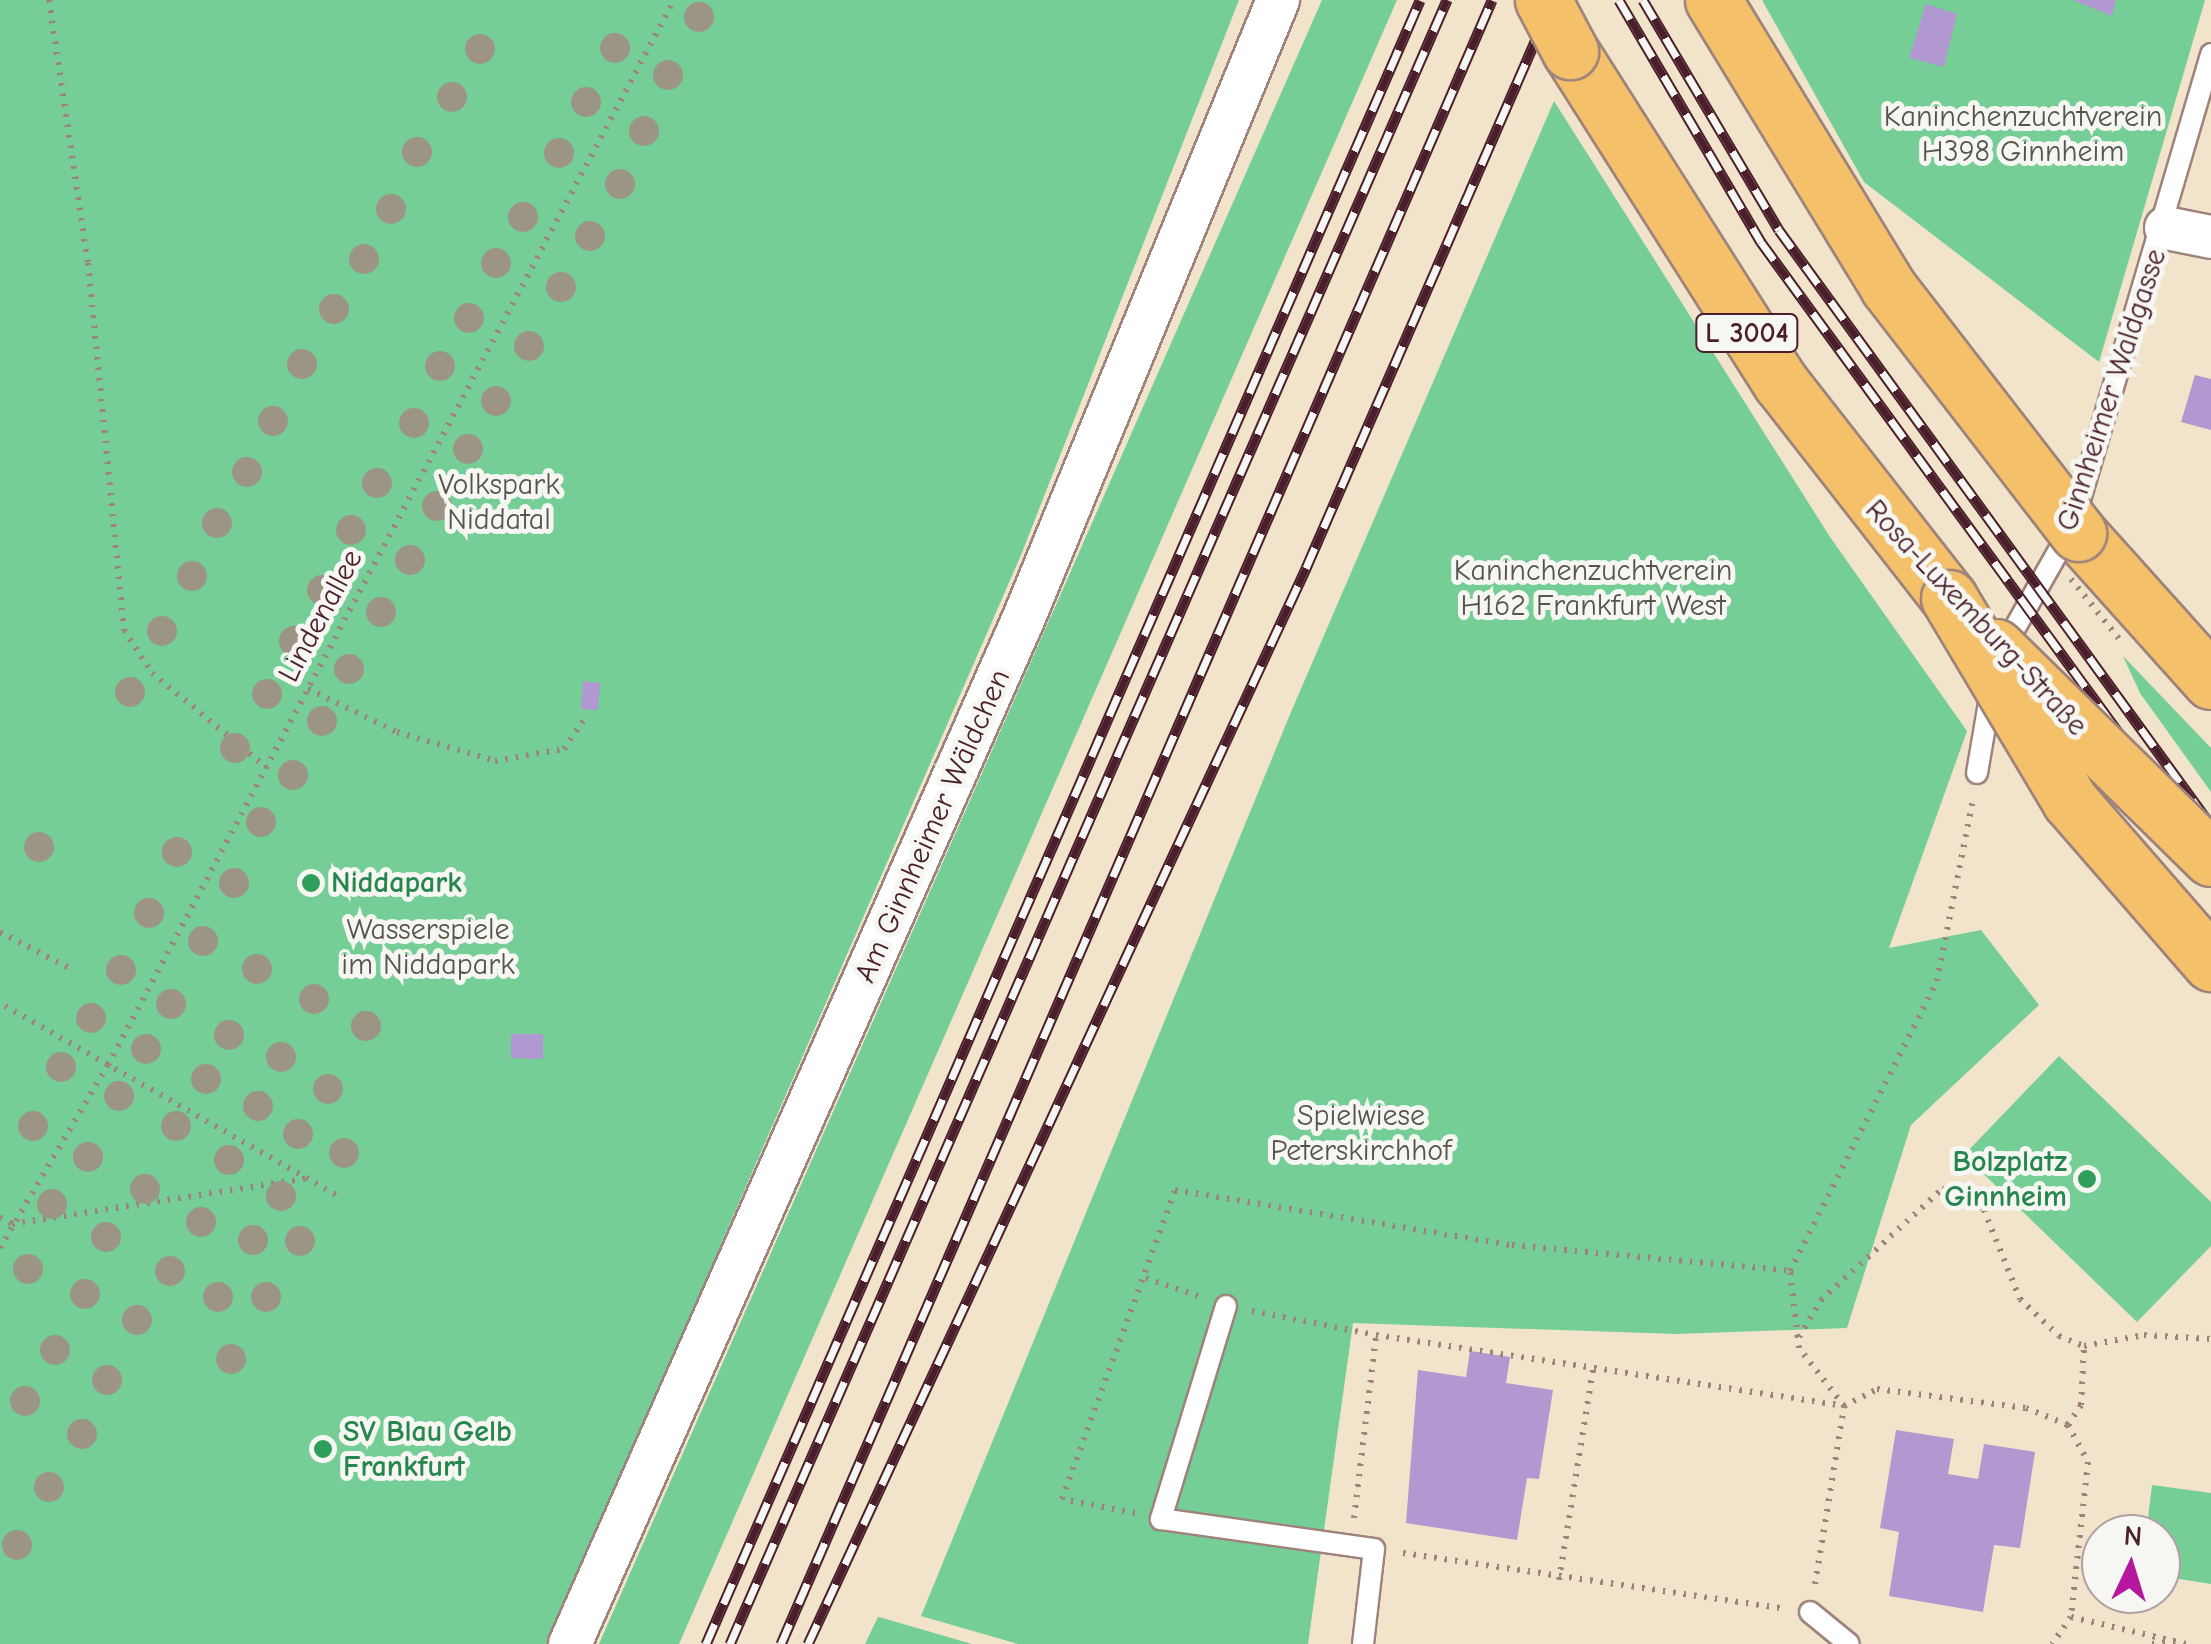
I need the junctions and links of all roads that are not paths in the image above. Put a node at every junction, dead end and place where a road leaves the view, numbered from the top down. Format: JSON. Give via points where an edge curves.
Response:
{"nodes":[{"id":1,"x":1278,"y":0,"type":"edge"},
{"id":2,"x":1543,"y":0,"type":"edge"},
{"id":3,"x":1713,"y":0,"type":"edge"},
{"id":4,"x":2211,"y":54,"type":"edge"},
{"id":5,"x":2166,"y":228,"type":"junction"},
{"id":6,"x":2211,"y":237,"type":"edge"},
{"id":7,"x":1949,"y":598,"type":"junction"},
{"id":8,"x":2211,"y":681,"type":"edge"},
{"id":9,"x":1977,"y":774,"type":"road end"},
{"id":10,"x":2211,"y":858,"type":"edge"},
{"id":11,"x":2211,"y":962,"type":"edge"},
{"id":12,"x":1226,"y":1306,"type":"road end"},
{"id":13,"x":1810,"y":1612,"type":"road end"},
{"id":14,"x":570,"y":1644,"type":"edge"},
{"id":15,"x":1362,"y":1644,"type":"edge"},
{"id":16,"x":1849,"y":1644,"type":"edge"}],
"edges":[{"from":1,"to":14,"type":"street","name":"Am Ginnheimer Wäldchen","via":[[1015,638]]},
{"from":2,"to":7,"type":"highway","name":"Rosa-Luxemburg-Straße","number":"L 3004","bridge":true,"via":[[1749,336]]},
{"from":3,"to":8,"type":"highway","bridge":true,"via":[[1815,176],[1965,394]]},
{"from":4,"to":5,"type":"lane","name":"Ginnheimer Waldgasse"},
{"from":5,"to":6,"type":"street","name":"Ginnheimer Waldgasse"},
{"from":5,"to":9,"type":"lane","name":"Ginnheimer Waldgasse","via":[[2072,528],[1995,669]]},
{"from":7,"to":10,"type":"highway","name":"Rosa-Luxemburg-Straße","number":"L 3004","bridge":true},
{"from":7,"to":11,"type":"highway","bridge":true,"via":[[2070,801]]},
{"from":12,"to":15,"type":"lane","via":[[1161,1518],[1374,1548]]},
{"from":13,"to":16,"type":"lane"}]}
